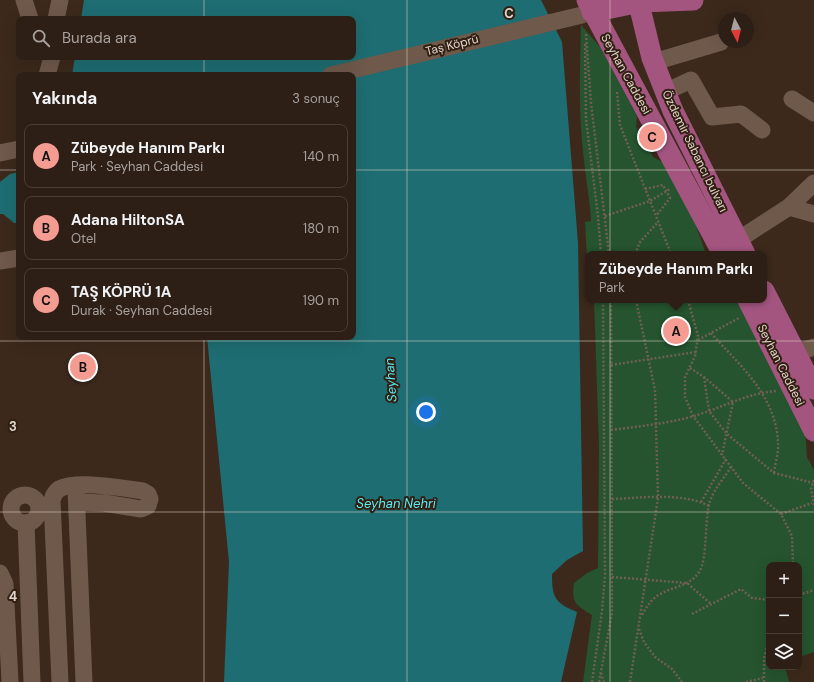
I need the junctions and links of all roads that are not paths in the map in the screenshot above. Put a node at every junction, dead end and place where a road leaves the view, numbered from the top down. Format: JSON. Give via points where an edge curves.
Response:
{"nodes":[{"id":1,"x":24,"y":0,"type":"edge"},
{"id":2,"x":60,"y":0,"type":"edge"},
{"id":3,"x":693,"y":0,"type":"edge"},
{"id":4,"x":640,"y":1,"type":"edge"},
{"id":5,"x":29,"y":16,"type":"edge"},
{"id":6,"x":57,"y":16,"type":"edge"},
{"id":7,"x":584,"y":17,"type":"edge"},
{"id":8,"x":718,"y":43,"type":"edge"},
{"id":9,"x":43,"y":60,"type":"edge"},
{"id":10,"x":51,"y":60,"type":"edge"},
{"id":11,"x":654,"y":62,"type":"junction"},
{"id":12,"x":47,"y":72,"type":"edge"},
{"id":13,"x":49,"y":72,"type":"edge"},
{"id":14,"x":344,"y":72,"type":"edge"},
{"id":15,"x":666,"y":92,"type":"junction"},
{"id":16,"x":792,"y":99,"type":"dead end"},
{"id":17,"x":814,"y":113,"type":"edge"},
{"id":18,"x":762,"y":130,"type":"dead end"},
{"id":19,"x":16,"y":150,"type":"edge"},
{"id":20,"x":0,"y":153,"type":"edge"},
{"id":21,"x":814,"y":183,"type":"edge"},
{"id":22,"x":789,"y":207,"type":"junction"},
{"id":23,"x":814,"y":214,"type":"edge"},
{"id":24,"x":742,"y":247,"type":"edge"},
{"id":25,"x":721,"y":251,"type":"edge"},
{"id":26,"x":16,"y":258,"type":"edge"},
{"id":27,"x":0,"y":261,"type":"edge"},
{"id":28,"x":767,"y":295,"type":"edge"},
{"id":29,"x":751,"y":305,"type":"edge"},
{"id":30,"x":805,"y":350,"type":"edge"},
{"id":31,"x":814,"y":389,"type":"edge"},
{"id":32,"x":814,"y":431,"type":"edge"},
{"id":33,"x":26,"y":523,"type":"dead end"},
{"id":34,"x":0,"y":572,"type":"edge"},
{"id":35,"x":10,"y":682,"type":"edge"},
{"id":36,"x":32,"y":682,"type":"edge"},
{"id":37,"x":60,"y":682,"type":"edge"},
{"id":38,"x":84,"y":682,"type":"edge"}],
"edges":[{"from":1,"to":5,"type":"street"},
{"from":2,"to":6,"type":"street"},
{"from":3,"to":4,"type":"main road"},
{"from":4,"to":7,"type":"main road"},
{"from":4,"to":11,"type":"main road","name":"Özdemir Sabancı bulvarı"},
{"from":7,"to":14,"type":"street","name":"Taș Köprü"},
{"from":7,"to":25,"type":"main road","name":"Seyhan Caddesi"},
{"from":8,"to":11,"type":"street"},
{"from":9,"to":12,"type":"street"},
{"from":10,"to":13,"type":"street"},
{"from":11,"to":15,"type":"main road","name":"Özdemir Sabancı bulvarı"},
{"from":15,"to":18,"type":"street","via":[[691,80],[712,117],[741,114]]},
{"from":15,"to":24,"type":"main road","name":"Özdemir Sabancı bulvarı","via":[[673,111]]},
{"from":16,"to":17,"type":"street"},
{"from":19,"to":20,"type":"street"},
{"from":21,"to":22,"type":"street"},
{"from":22,"to":23,"type":"street"},
{"from":22,"to":24,"type":"street"},
{"from":26,"to":27,"type":"street"},
{"from":28,"to":30,"type":"main road"},
{"from":29,"to":32,"type":"main road","name":"Seyhan Caddesi"},
{"from":30,"to":31,"type":"main road"},
{"from":33,"to":36,"type":"street"},
{"from":34,"to":35,"type":"street","via":[[5,584]]},
{"from":37,"to":38,"type":"street","via":[[52,500],[60,489],[77,494]]}]}
